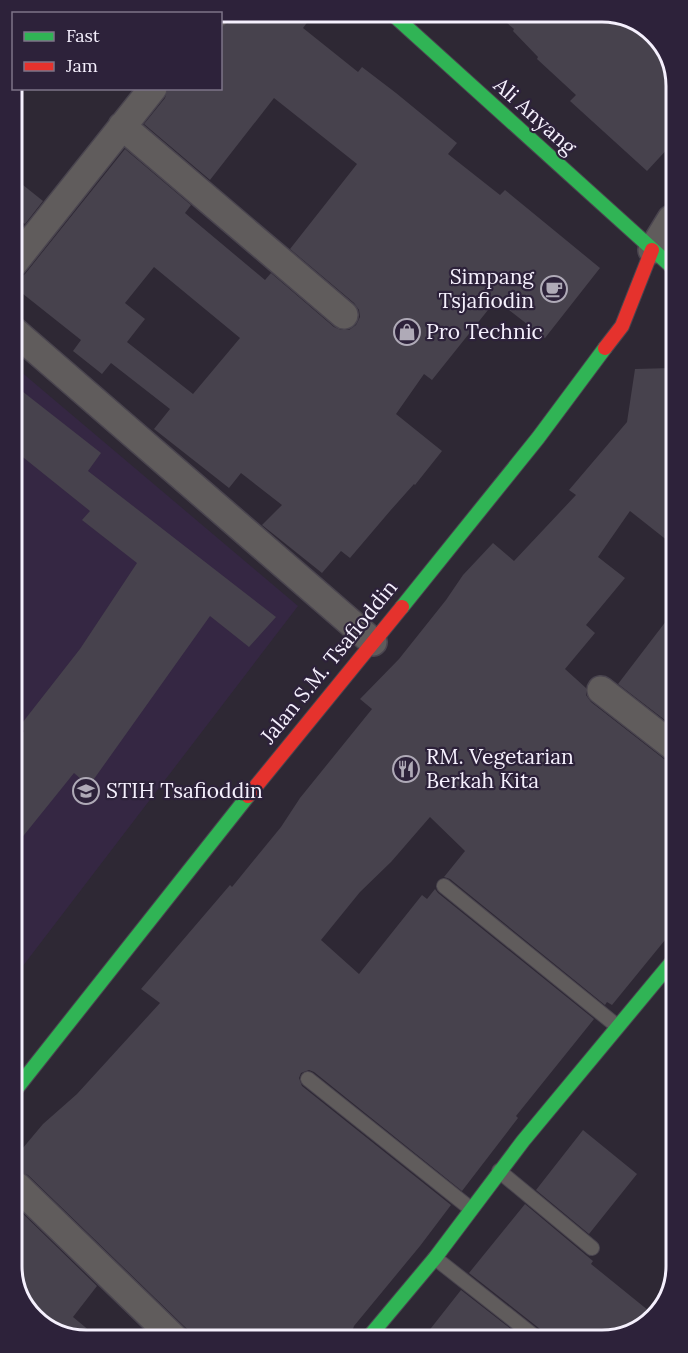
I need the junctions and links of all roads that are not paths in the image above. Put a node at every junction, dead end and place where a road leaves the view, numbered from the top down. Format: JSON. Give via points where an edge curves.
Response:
{"nodes":[{"id":1,"x":402,"y":23,"type":"edge"},
{"id":2,"x":151,"y":90,"type":"edge"},
{"id":3,"x":122,"y":126,"type":"junction"},
{"id":4,"x":666,"y":241,"type":"edge"},
{"id":5,"x":23,"y":251,"type":"edge"},
{"id":6,"x":662,"y":258,"type":"edge"},
{"id":7,"x":344,"y":315,"type":"dead end"},
{"id":8,"x":23,"y":339,"type":"edge"},
{"id":9,"x":373,"y":642,"type":"junction"},
{"id":10,"x":601,"y":690,"type":"dead end"},
{"id":11,"x":666,"y":741,"type":"edge"},
{"id":12,"x":444,"y":886,"type":"dead end"},
{"id":13,"x":666,"y":969,"type":"edge"},
{"id":14,"x":617,"y":1026,"type":"junction"},
{"id":15,"x":308,"y":1079,"type":"dead end"},
{"id":16,"x":23,"y":1080,"type":"edge"},
{"id":17,"x":499,"y":1171,"type":"junction"},
{"id":18,"x":23,"y":1192,"type":"edge"},
{"id":19,"x":471,"y":1209,"type":"junction"},
{"id":20,"x":592,"y":1248,"type":"dead end"},
{"id":21,"x":435,"y":1258,"type":"junction"},
{"id":22,"x":161,"y":1330,"type":"edge"},
{"id":23,"x":375,"y":1330,"type":"edge"},
{"id":24,"x":526,"y":1330,"type":"edge"}],
"edges":[{"from":1,"to":6,"type":"street","name":"Ali Anyang"},
{"from":2,"to":3,"type":"street"},
{"from":3,"to":5,"type":"street"},
{"from":3,"to":7,"type":"street"},
{"from":4,"to":6,"type":"street"},
{"from":6,"to":9,"type":"street","name":"Jalan S.M. Tsafioddin","via":[[622,326],[538,438]]},
{"from":8,"to":9,"type":"street"},
{"from":9,"to":16,"type":"street","name":"Jalan S.M. Tsafioddin"},
{"from":10,"to":11,"type":"street"},
{"from":12,"to":14,"type":"lane"},
{"from":13,"to":14,"type":"street"},
{"from":14,"to":17,"type":"street"},
{"from":15,"to":19,"type":"lane"},
{"from":17,"to":19,"type":"street"},
{"from":17,"to":20,"type":"lane"},
{"from":18,"to":22,"type":"street"},
{"from":19,"to":21,"type":"street"},
{"from":21,"to":23,"type":"street"},
{"from":21,"to":24,"type":"lane"}]}
